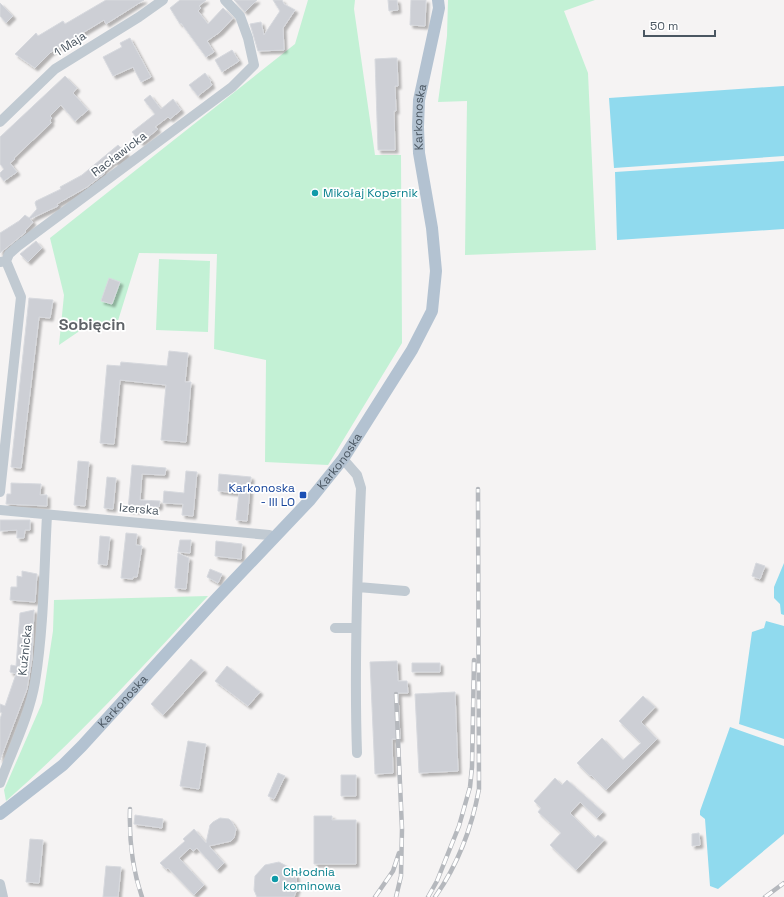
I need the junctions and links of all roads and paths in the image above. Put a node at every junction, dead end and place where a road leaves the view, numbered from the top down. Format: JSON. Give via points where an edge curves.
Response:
{"nodes":[{"id":1,"x":163,"y":0,"type":"edge"},
{"id":2,"x":225,"y":0,"type":"edge"},
{"id":3,"x":438,"y":0,"type":"edge"},
{"id":4,"x":0,"y":122,"type":"edge"},
{"id":5,"x":3,"y":262,"type":"edge"},
{"id":6,"x":2,"y":456,"type":"edge"},
{"id":7,"x":343,"y":460,"type":"junction"},
{"id":8,"x":0,"y":492,"type":"edge"},
{"id":9,"x":0,"y":510,"type":"edge"},
{"id":10,"x":46,"y":515,"type":"junction"},
{"id":11,"x":274,"y":537,"type":"junction"},
{"id":12,"x":358,"y":587,"type":"junction"},
{"id":13,"x":405,"y":591,"type":"dead end"},
{"id":14,"x":335,"y":628,"type":"dead end"},
{"id":15,"x":355,"y":628,"type":"junction"},
{"id":16,"x":357,"y":753,"type":"dead end"},
{"id":17,"x":0,"y":783,"type":"edge"},
{"id":18,"x":0,"y":814,"type":"edge"},
{"id":19,"x":0,"y":884,"type":"edge"},
{"id":20,"x":3,"y":897,"type":"edge"}],
"edges":[{"from":1,"to":4,"type":"street","name":"1 Maja","via":[[55,69]]},
{"from":2,"to":5,"type":"street","name":"Racławicka","via":[[240,16],[254,65],[232,87],[18,246]]},
{"from":3,"to":7,"type":"main road","name":"Karkonoska","via":[[439,8],[419,100],[418,127],[419,153],[432,228],[436,271],[432,311],[412,350]]},
{"from":5,"to":6,"type":"street","via":[[20,297]]},
{"from":6,"to":8,"type":"street"},
{"from":7,"to":11,"type":"main road","name":"Karkonoska"},
{"from":7,"to":12,"type":"street","via":[[357,475],[361,488]]},
{"from":9,"to":10,"type":"street","name":"Izerska"},
{"from":10,"to":11,"type":"street","name":"Izerska","via":[[185,526]]},
{"from":10,"to":17,"type":"street","name":"Kuźnicka","via":[[42,626],[35,683],[30,705]]},
{"from":11,"to":18,"type":"main road","name":"Karkonoska","via":[[82,746],[63,765]]},
{"from":12,"to":13,"type":"street"},
{"from":12,"to":15,"type":"street"},
{"from":14,"to":15,"type":"street"},
{"from":15,"to":16,"type":"street"},
{"from":19,"to":20,"type":"street"}]}
